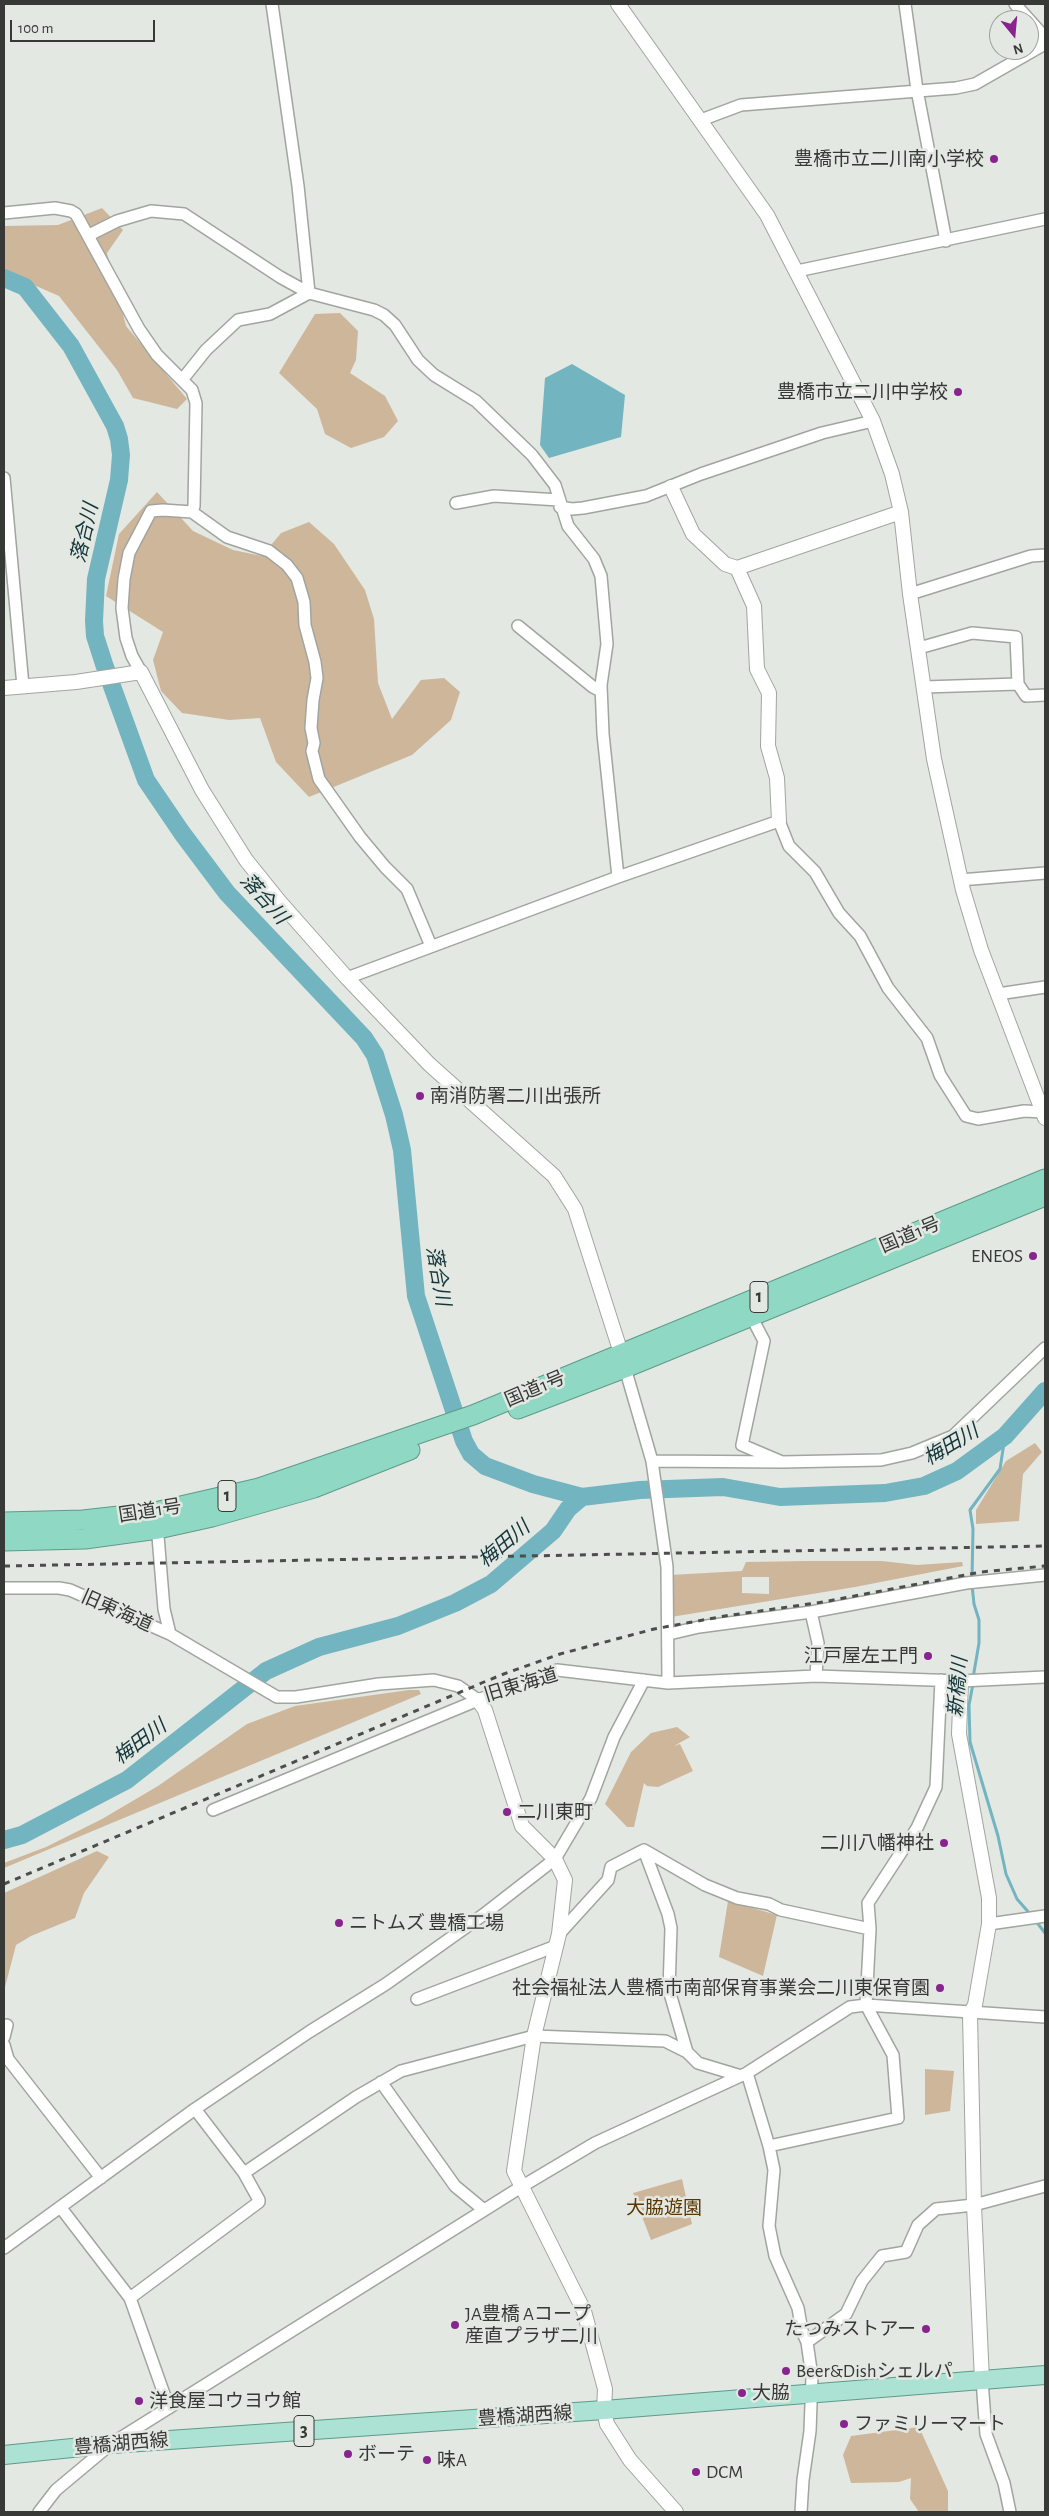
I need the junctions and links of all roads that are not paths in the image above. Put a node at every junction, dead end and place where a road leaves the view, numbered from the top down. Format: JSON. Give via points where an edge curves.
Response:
{"nodes":[{"id":1,"x":272,"y":4,"type":"edge"},
{"id":2,"x":618,"y":4,"type":"edge"},
{"id":3,"x":905,"y":4,"type":"edge"},
{"id":4,"x":1015,"y":4,"type":"edge"},
{"id":5,"x":1045,"y":44,"type":"edge"},
{"id":6,"x":917,"y":90,"type":"junction"},
{"id":7,"x":701,"y":120,"type":"junction"},
{"id":8,"x":4,"y":213,"type":"edge"},
{"id":9,"x":1045,"y":220,"type":"edge"},
{"id":10,"x":89,"y":236,"type":"junction"},
{"id":11,"x":946,"y":241,"type":"junction"},
{"id":12,"x":797,"y":271,"type":"junction"},
{"id":13,"x":309,"y":293,"type":"junction"},
{"id":14,"x":182,"y":380,"type":"junction"},
{"id":15,"x":873,"y":421,"type":"junction"},
{"id":16,"x":4,"y":478,"type":"edge"},
{"id":17,"x":671,"y":487,"type":"junction"},
{"id":18,"x":456,"y":503,"type":"dead end"},
{"id":19,"x":560,"y":504,"type":"junction"},
{"id":20,"x":192,"y":512,"type":"junction"},
{"id":21,"x":901,"y":512,"type":"junction"},
{"id":22,"x":1045,"y":555,"type":"edge"},
{"id":23,"x":737,"y":568,"type":"junction"},
{"id":24,"x":910,"y":594,"type":"junction"},
{"id":25,"x":518,"y":626,"type":"dead end"},
{"id":26,"x":919,"y":648,"type":"junction"},
{"id":27,"x":141,"y":672,"type":"junction"},
{"id":28,"x":1018,"y":684,"type":"junction"},
{"id":29,"x":23,"y":686,"type":"junction"},
{"id":30,"x":924,"y":687,"type":"junction"},
{"id":31,"x":4,"y":688,"type":"edge"},
{"id":32,"x":601,"y":691,"type":"junction"},
{"id":33,"x":1045,"y":696,"type":"edge"},
{"id":34,"x":779,"y":820,"type":"junction"},
{"id":35,"x":1045,"y":873,"type":"edge"},
{"id":36,"x":618,"y":877,"type":"junction"},
{"id":37,"x":960,"y":880,"type":"junction"},
{"id":38,"x":431,"y":946,"type":"junction"},
{"id":39,"x":347,"y":978,"type":"junction"},
{"id":40,"x":1045,"y":987,"type":"edge"},
{"id":41,"x":998,"y":994,"type":"junction"},
{"id":42,"x":1044,"y":1115,"type":"edge"},
{"id":43,"x":1045,"y":1179,"type":"edge"},
{"id":44,"x":1045,"y":1196,"type":"edge"},
{"id":45,"x":751,"y":1316,"type":"junction"},
{"id":46,"x":1045,"y":1348,"type":"edge"},
{"id":47,"x":623,"y":1361,"type":"junction"},
{"id":48,"x":782,"y":1462,"type":"junction"},
{"id":49,"x":652,"y":1463,"type":"junction"},
{"id":50,"x":157,"y":1521,"type":"junction"},
{"id":51,"x":4,"y":1522,"type":"edge"},
{"id":52,"x":4,"y":1540,"type":"edge"},
{"id":53,"x":1045,"y":1575,"type":"edge"},
{"id":54,"x":4,"y":1588,"type":"edge"},
{"id":55,"x":812,"y":1612,"type":"junction"},
{"id":56,"x":170,"y":1634,"type":"junction"},
{"id":57,"x":669,"y":1634,"type":"junction"},
{"id":58,"x":816,"y":1676,"type":"junction"},
{"id":59,"x":1045,"y":1677,"type":"edge"},
{"id":60,"x":644,"y":1680,"type":"junction"},
{"id":61,"x":941,"y":1680,"type":"junction"},
{"id":62,"x":969,"y":1680,"type":"junction"},
{"id":63,"x":668,"y":1683,"type":"junction"},
{"id":64,"x":478,"y":1700,"type":"junction"},
{"id":65,"x":213,"y":1810,"type":"dead end"},
{"id":66,"x":644,"y":1850,"type":"junction"},
{"id":67,"x":555,"y":1859,"type":"junction"},
{"id":68,"x":1042,"y":1916,"type":"edge"},
{"id":69,"x":989,"y":1924,"type":"junction"},
{"id":70,"x":870,"y":1929,"type":"junction"},
{"id":71,"x":557,"y":1940,"type":"junction"},
{"id":72,"x":417,"y":1999,"type":"dead end"},
{"id":73,"x":866,"y":2005,"type":"junction"},
{"id":74,"x":972,"y":2011,"type":"junction"},
{"id":75,"x":1045,"y":2017,"type":"edge"},
{"id":76,"x":7,"y":2025,"type":"dead end"},
{"id":77,"x":534,"y":2036,"type":"junction"},
{"id":78,"x":4,"y":2037,"type":"edge"},
{"id":79,"x":4,"y":2045,"type":"edge"},
{"id":80,"x":687,"y":2052,"type":"junction"},
{"id":81,"x":744,"y":2075,"type":"junction"},
{"id":82,"x":381,"y":2082,"type":"junction"},
{"id":83,"x":195,"y":2109,"type":"junction"},
{"id":84,"x":769,"y":2146,"type":"junction"},
{"id":85,"x":244,"y":2173,"type":"junction"},
{"id":86,"x":101,"y":2178,"type":"junction"},
{"id":87,"x":1045,"y":2186,"type":"edge"},
{"id":88,"x":521,"y":2187,"type":"junction"},
{"id":89,"x":974,"y":2205,"type":"junction"},
{"id":90,"x":61,"y":2208,"type":"junction"},
{"id":91,"x":484,"y":2210,"type":"junction"},
{"id":92,"x":4,"y":2248,"type":"edge"},
{"id":93,"x":130,"y":2298,"type":"junction"},
{"id":94,"x":807,"y":2342,"type":"junction"},
{"id":95,"x":1045,"y":2375,"type":"edge"},
{"id":96,"x":982,"y":2380,"type":"junction"},
{"id":97,"x":812,"y":2393,"type":"junction"},
{"id":98,"x":169,"y":2408,"type":"junction"},
{"id":99,"x":604,"y":2410,"type":"junction"},
{"id":100,"x":111,"y":2444,"type":"junction"},
{"id":101,"x":4,"y":2455,"type":"edge"},
{"id":102,"x":39,"y":2512,"type":"edge"},
{"id":103,"x":676,"y":2512,"type":"edge"},
{"id":104,"x":801,"y":2512,"type":"edge"},
{"id":105,"x":1010,"y":2512,"type":"edge"}],
"edges":[{"from":1,"to":13,"type":"street","via":[[298,186]]},
{"from":2,"to":7,"type":"street"},
{"from":3,"to":6,"type":"street"},
{"from":4,"to":5,"type":"street","via":[[1040,32]]},
{"from":5,"to":6,"type":"street","via":[[975,84]]},
{"from":6,"to":7,"type":"street","via":[[741,105]]},
{"from":6,"to":11,"type":"street"},
{"from":7,"to":12,"type":"street","via":[[767,215]]},
{"from":8,"to":10,"type":"street","via":[[55,208],[71,211]]},
{"from":9,"to":11,"type":"street"},
{"from":10,"to":13,"type":"street","via":[[117,221],[151,211],[184,214]]},
{"from":10,"to":14,"type":"street","via":[[139,329],[157,355]]},
{"from":11,"to":12,"type":"street"},
{"from":12,"to":15,"type":"street"},
{"from":13,"to":14,"type":"street","via":[[270,314],[238,320],[206,350]]},
{"from":13,"to":19,"type":"street","via":[[384,315],[395,325],[418,360],[434,375],[476,401],[532,455],[555,484]]},
{"from":14,"to":20,"type":"street","via":[[192,390],[196,403]]},
{"from":15,"to":17,"type":"street","via":[[822,433]]},
{"from":15,"to":21,"type":"street","via":[[892,474]]},
{"from":16,"to":29,"type":"street"},
{"from":17,"to":19,"type":"street","via":[[646,496],[583,508],[572,509]]},
{"from":17,"to":23,"type":"street","via":[[693,534],[725,564]]},
{"from":18,"to":19,"type":"street","via":[[494,496]]},
{"from":19,"to":32,"type":"street","via":[[568,526],[594,559],[601,576],[607,644]]},
{"from":20,"to":27,"type":"street","via":[[151,511],[129,553],[122,608],[126,638]]},
{"from":20,"to":38,"type":"street","via":[[227,537],[269,551],[297,578],[317,678],[312,752],[319,779],[384,867],[407,889]]},
{"from":21,"to":23,"type":"street"},
{"from":21,"to":24,"type":"street"},
{"from":22,"to":24,"type":"street","via":[[1031,556]]},
{"from":23,"to":34,"type":"street","via":[[754,606],[757,669],[769,693],[768,746],[777,778]]},
{"from":24,"to":26,"type":"street"},
{"from":25,"to":32,"type":"street"},
{"from":26,"to":28,"type":"street","via":[[972,633],[1016,637]]},
{"from":26,"to":30,"type":"street"},
{"from":27,"to":29,"type":"street"},
{"from":27,"to":39,"type":"street","via":[[202,790],[246,860]]},
{"from":28,"to":30,"type":"street"},
{"from":28,"to":33,"type":"street","via":[[1026,696]]},
{"from":29,"to":31,"type":"street"},
{"from":30,"to":37,"type":"street","via":[[934,759]]},
{"from":32,"to":36,"type":"street"},
{"from":34,"to":36,"type":"street"},
{"from":34,"to":42,"type":"street","via":[[789,846],[815,872],[839,913],[860,936],[888,988],[927,1038],[940,1075],[966,1116],[978,1119],[1024,1111]]},
{"from":35,"to":37,"type":"street"},
{"from":36,"to":38,"type":"street"},
{"from":37,"to":41,"type":"street"},
{"from":38,"to":39,"type":"street"},
{"from":39,"to":47,"type":"street","via":[[429,1064],[554,1176],[575,1209]]},
{"from":40,"to":41,"type":"street"},
{"from":41,"to":42,"type":"street"},
{"from":43,"to":47,"type":"highway","name":"国道1号","number":"1"},
{"from":44,"to":45,"type":"highway","name":"国道1号","number":"1"},
{"from":45,"to":47,"type":"highway","name":"国道1号","number":"1"},
{"from":45,"to":48,"type":"street","via":[[764,1341],[742,1445]]},
{"from":46,"to":48,"type":"street","via":[[952,1436],[912,1453],[881,1460]]},
{"from":47,"to":49,"type":"street"},
{"from":47,"to":50,"type":"highway","name":"国道1号","number":"1","via":[[444,1431],[314,1488],[212,1517]]},
{"from":48,"to":49,"type":"street"},
{"from":49,"to":57,"type":"street","via":[[667,1567]]},
{"from":50,"to":51,"type":"highway","name":"国道1号","number":"1"},
{"from":50,"to":52,"type":"highway","name":"国道1号","number":"1","via":[[84,1538]]},
{"from":50,"to":56,"type":"street","via":[[164,1608]]},
{"from":53,"to":55,"type":"street","via":[[966,1583]]},
{"from":54,"to":56,"type":"street","name":"旧東海道","via":[[59,1588]]},
{"from":55,"to":57,"type":"street"},
{"from":55,"to":58,"type":"street","via":[[818,1643]]},
{"from":56,"to":64,"type":"street","name":"旧東海道","via":[[277,1697],[434,1680],[458,1686]]},
{"from":57,"to":63,"type":"street"},
{"from":58,"to":61,"type":"street","name":"旧東海道"},
{"from":58,"to":63,"type":"street","name":"旧東海道"},
{"from":59,"to":62,"type":"street","name":"旧東海道"},
{"from":60,"to":63,"type":"street","name":"旧東海道"},
{"from":60,"to":64,"type":"street","name":"旧東海道","via":[[557,1670]]},
{"from":60,"to":67,"type":"street","via":[[614,1737],[591,1798]]},
{"from":61,"to":62,"type":"street","name":"旧東海道"},
{"from":61,"to":70,"type":"street","via":[[936,1787],[917,1828],[868,1903]]},
{"from":62,"to":69,"type":"street","via":[[959,1734],[989,1898]]},
{"from":64,"to":65,"type":"street"},
{"from":64,"to":67,"type":"street","via":[[485,1710],[522,1826]]},
{"from":66,"to":70,"type":"street","via":[[706,1885],[737,1898]]},
{"from":66,"to":71,"type":"street","via":[[611,1866],[608,1880]]},
{"from":66,"to":80,"type":"street","via":[[671,1928],[669,1990]]},
{"from":67,"to":71,"type":"street","via":[[564,1880]]},
{"from":67,"to":83,"type":"street","via":[[386,1984]]},
{"from":68,"to":69,"type":"street"},
{"from":69,"to":74,"type":"street"},
{"from":70,"to":73,"type":"street"},
{"from":71,"to":72,"type":"street"},
{"from":71,"to":77,"type":"street"},
{"from":73,"to":74,"type":"street"},
{"from":73,"to":81,"type":"street","via":[[850,2008]]},
{"from":73,"to":84,"type":"street","via":[[893,2055],[898,2118]]},
{"from":74,"to":75,"type":"street"},
{"from":74,"to":89,"type":"street"},
{"from":76,"to":78,"type":"street"},
{"from":77,"to":80,"type":"street","via":[[664,2041]]},
{"from":77,"to":82,"type":"street","via":[[401,2071]]},
{"from":77,"to":88,"type":"street","via":[[514,2170]]},
{"from":79,"to":86,"type":"street","via":[[8,2059]]},
{"from":80,"to":81,"type":"street","via":[[698,2063]]},
{"from":81,"to":84,"type":"street"},
{"from":81,"to":88,"type":"street","via":[[594,2143]]},
{"from":82,"to":85,"type":"street"},
{"from":82,"to":91,"type":"street","via":[[455,2186]]},
{"from":83,"to":85,"type":"street"},
{"from":83,"to":86,"type":"street"},
{"from":84,"to":94,"type":"street","via":[[774,2170],[769,2226],[775,2256],[798,2308]]},
{"from":85,"to":93,"type":"street","via":[[259,2202]]},
{"from":86,"to":90,"type":"street"},
{"from":87,"to":89,"type":"street"},
{"from":88,"to":91,"type":"street"},
{"from":88,"to":99,"type":"street","via":[[584,2311],[605,2389]]},
{"from":89,"to":94,"type":"street","via":[[936,2209],[918,2225],[906,2252],[882,2256],[862,2281],[846,2314]]},
{"from":89,"to":96,"type":"street"},
{"from":90,"to":92,"type":"street"},
{"from":90,"to":93,"type":"street"},
{"from":91,"to":98,"type":"street"},
{"from":93,"to":98,"type":"street"},
{"from":94,"to":97,"type":"street"},
{"from":95,"to":96,"type":"main road","name":"豊橋湖西線","number":"3"},
{"from":96,"to":97,"type":"main road","name":"豊橋湖西線","number":"3"},
{"from":96,"to":105,"type":"street","via":[[986,2434],[1004,2483]]},
{"from":97,"to":99,"type":"main road","name":"豊橋湖西線","number":"3"},
{"from":97,"to":104,"type":"street"},
{"from":98,"to":100,"type":"street"},
{"from":99,"to":100,"type":"main road","name":"豊橋湖西線","number":"3"},
{"from":99,"to":103,"type":"street","via":[[607,2424],[630,2460]]},
{"from":100,"to":101,"type":"main road","name":"豊橋湖西線","number":"3"},
{"from":100,"to":102,"type":"street","via":[[56,2490]]}]}
